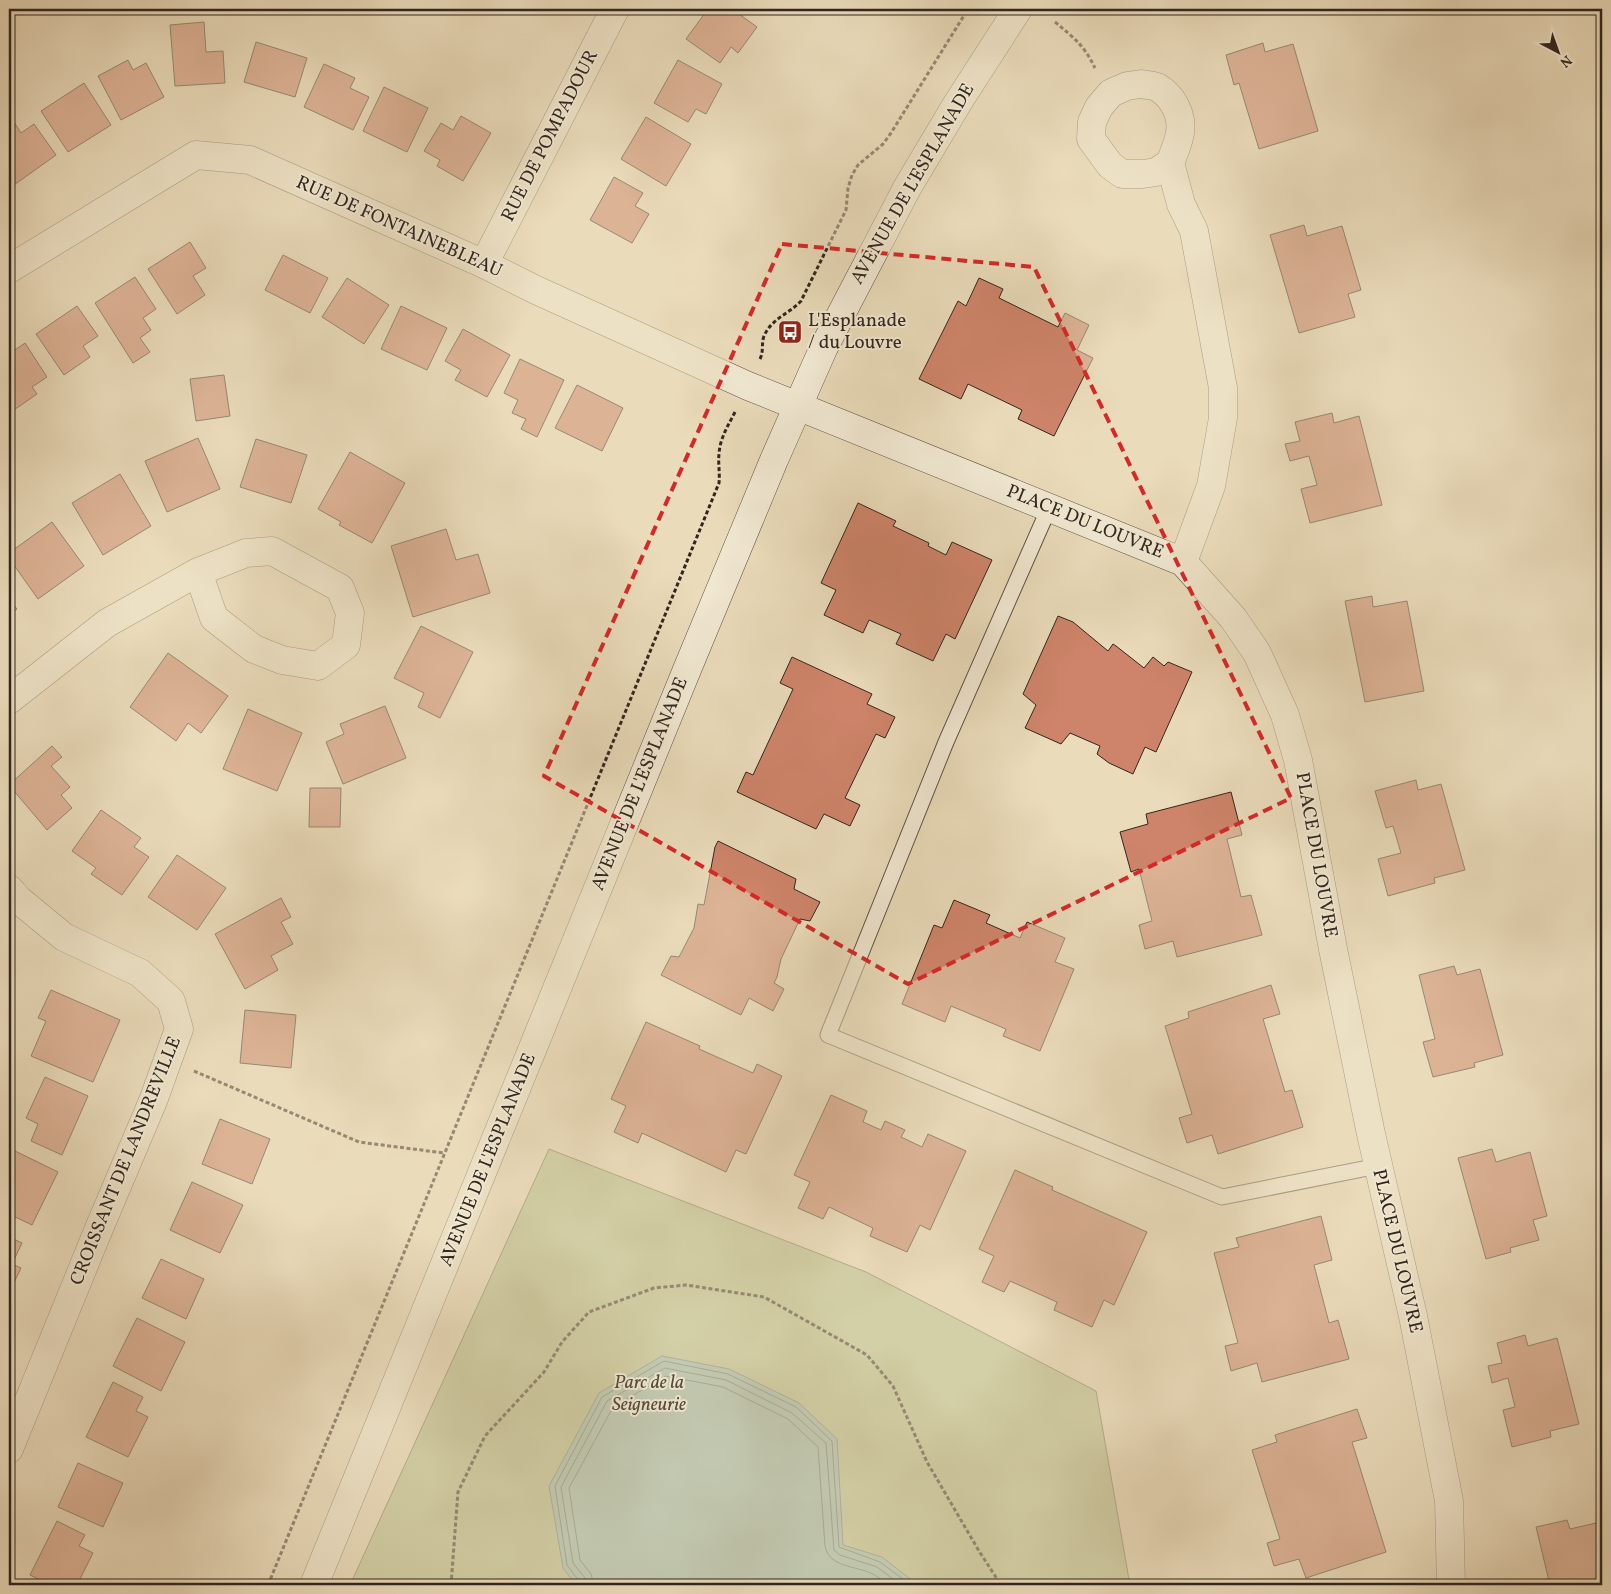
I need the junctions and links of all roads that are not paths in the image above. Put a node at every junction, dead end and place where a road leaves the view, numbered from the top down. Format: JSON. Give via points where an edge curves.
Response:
{"nodes":[{"id":1,"x":615,"y":9,"type":"edge"},
{"id":2,"x":1018,"y":9,"type":"edge"},
{"id":3,"x":1170,"y":163,"type":"dead end"},
{"id":4,"x":484,"y":264,"type":"junction"},
{"id":5,"x":9,"y":269,"type":"edge"},
{"id":6,"x":799,"y":405,"type":"junction"},
{"id":7,"x":1049,"y":508,"type":"junction"},
{"id":8,"x":1183,"y":562,"type":"junction"},
{"id":9,"x":198,"y":572,"type":"junction"},
{"id":10,"x":9,"y":700,"type":"edge"},
{"id":11,"x":9,"y":889,"type":"edge"},
{"id":12,"x":1378,"y":1166,"type":"junction"},
{"id":13,"x":9,"y":1448,"type":"edge"},
{"id":14,"x":314,"y":1585,"type":"edge"},
{"id":15,"x":1451,"y":1585,"type":"edge"}],
"edges":[{"from":1,"to":4,"type":"street","name":"RUE DE POMPADOUR"},
{"from":2,"to":6,"type":"street","name":"AVENUE DE L'ESPLANADE","via":[[907,188],[824,347]]},
{"from":3,"to":8,"type":"street","via":[[1181,204],[1194,231],[1223,388],[1223,418],[1211,486]]},
{"from":4,"to":5,"type":"street","name":"RUE DE FONTAINEBLEAU","via":[[250,160],[196,155]]},
{"from":4,"to":6,"type":"street","name":"RUE DE FONTAINEBLEAU","via":[[748,386]]},
{"from":6,"to":7,"type":"street","name":"PLACE DU LOUVRE"},
{"from":6,"to":14,"type":"street","name":"AVENUE DE L'ESPLANADE","via":[[686,672]]},
{"from":7,"to":8,"type":"street","name":"PLACE DU LOUVRE"},
{"from":7,"to":12,"type":"lane","via":[[946,742],[828,1035],[1222,1197]]},
{"from":8,"to":12,"type":"street","name":"PLACE DU LOUVRE","via":[[1233,618],[1257,653],[1285,715],[1298,760]]},
{"from":9,"to":9,"type":"street","via":[[214,618],[254,649],[282,660],[318,666],[346,645],[350,613],[340,588],[272,551],[246,553]]},
{"from":9,"to":10,"type":"street","via":[[106,623]]},
{"from":11,"to":13,"type":"street","name":"CROISSANT DE LANDREVILLE","via":[[64,937],[140,973],[171,1001],[179,1029],[153,1101]]},
{"from":12,"to":15,"type":"street","name":"PLACE DU LOUVRE","via":[[1413,1316],[1449,1501]]}]}
